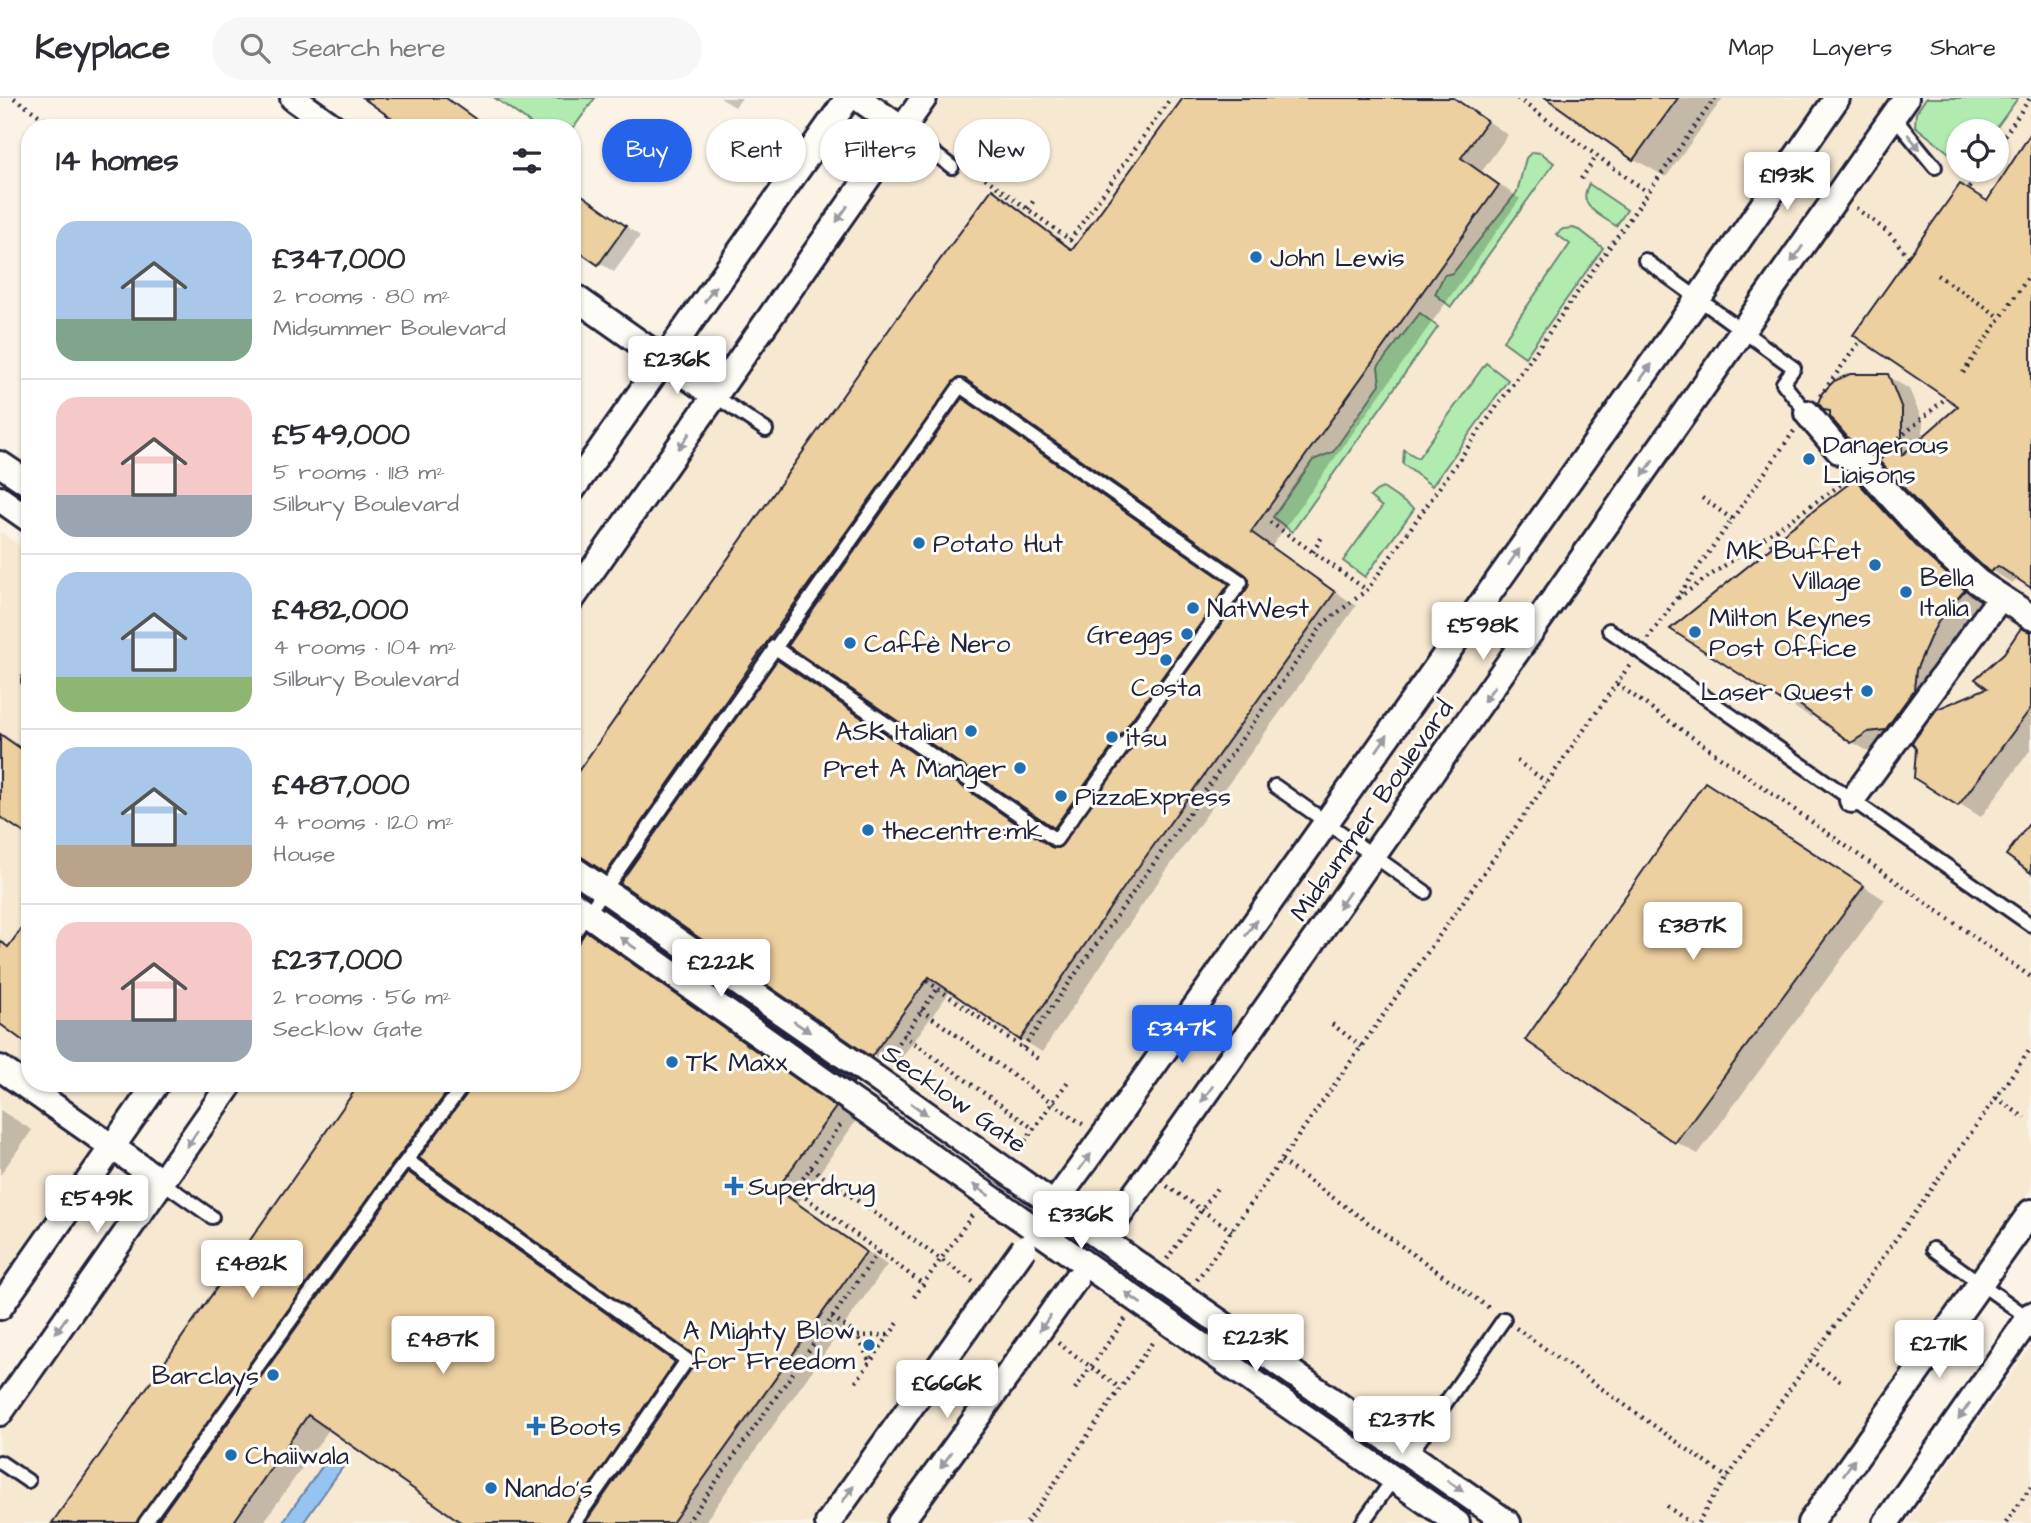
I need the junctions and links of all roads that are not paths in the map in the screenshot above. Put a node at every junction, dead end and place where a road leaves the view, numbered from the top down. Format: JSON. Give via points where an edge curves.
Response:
{"nodes":[{"id":1,"x":293,"y":98,"type":"edge"},
{"id":2,"x":848,"y":98,"type":"edge"},
{"id":3,"x":858,"y":98,"type":"edge"},
{"id":4,"x":924,"y":98,"type":"edge"},
{"id":5,"x":1837,"y":98,"type":"edge"},
{"id":6,"x":1900,"y":107,"type":"edge"},
{"id":7,"x":322,"y":119,"type":"edge"},
{"id":8,"x":888,"y":119,"type":"edge"},
{"id":9,"x":909,"y":119,"type":"edge"},
{"id":10,"x":940,"y":158,"type":"edge"},
{"id":11,"x":952,"y":167,"type":"dead end"},
{"id":12,"x":1935,"y":167,"type":"dead end"},
{"id":13,"x":865,"y":182,"type":"edge"},
{"id":14,"x":1645,"y":260,"type":"dead end"},
{"id":15,"x":1698,"y":299,"type":"junction"},
{"id":16,"x":581,"y":301,"type":"edge"},
{"id":17,"x":1743,"y":331,"type":"junction"},
{"id":18,"x":664,"y":359,"type":"junction"},
{"id":19,"x":715,"y":396,"type":"junction"},
{"id":20,"x":1807,"y":413,"type":"joint"},
{"id":21,"x":766,"y":430,"type":"dead end"},
{"id":22,"x":0,"y":464,"type":"edge"},
{"id":23,"x":21,"y":478,"type":"edge"},
{"id":24,"x":581,"y":478,"type":"edge"},
{"id":25,"x":0,"y":499,"type":"edge"},
{"id":26,"x":21,"y":514,"type":"edge"},
{"id":27,"x":581,"y":586,"type":"edge"},
{"id":28,"x":2000,"y":598,"type":"junction"},
{"id":29,"x":2031,"y":617,"type":"edge"},
{"id":30,"x":1609,"y":630,"type":"dead end"},
{"id":31,"x":774,"y":647,"type":"junction"},
{"id":32,"x":1275,"y":786,"type":"dead end"},
{"id":33,"x":1852,"y":800,"type":"junction"},
{"id":34,"x":1326,"y":823,"type":"junction"},
{"id":35,"x":1374,"y":856,"type":"junction"},
{"id":36,"x":581,"y":874,"type":"edge"},
{"id":37,"x":605,"y":890,"type":"junction"},
{"id":38,"x":1424,"y":892,"type":"dead end"},
{"id":39,"x":581,"y":908,"type":"edge"},
{"id":40,"x":581,"y":910,"type":"edge"},
{"id":41,"x":2031,"y":925,"type":"edge"},
{"id":42,"x":0,"y":1068,"type":"edge"},
{"id":43,"x":21,"y":1083,"type":"edge"},
{"id":44,"x":34,"y":1092,"type":"edge"},
{"id":45,"x":151,"y":1092,"type":"edge"},
{"id":46,"x":225,"y":1092,"type":"edge"},
{"id":47,"x":458,"y":1092,"type":"edge"},
{"id":48,"x":112,"y":1147,"type":"junction"},
{"id":49,"x":408,"y":1161,"type":"junction"},
{"id":50,"x":162,"y":1182,"type":"junction"},
{"id":51,"x":1054,"y":1204,"type":"junction"},
{"id":52,"x":2031,"y":1212,"type":"edge"},
{"id":53,"x":212,"y":1217,"type":"dead end"},
{"id":54,"x":1037,"y":1230,"type":"junction"},
{"id":55,"x":1103,"y":1239,"type":"junction"},
{"id":56,"x":1933,"y":1250,"type":"dead end"},
{"id":57,"x":1085,"y":1265,"type":"junction"},
{"id":58,"x":1981,"y":1284,"type":"junction"},
{"id":59,"x":0,"y":1307,"type":"edge"},
{"id":60,"x":2030,"y":1318,"type":"edge"},
{"id":61,"x":1504,"y":1319,"type":"road end"},
{"id":62,"x":0,"y":1413,"type":"edge"},
{"id":63,"x":1410,"y":1454,"type":"junction"},
{"id":64,"x":0,"y":1462,"type":"edge"},
{"id":65,"x":1394,"y":1478,"type":"junction"},
{"id":66,"x":28,"y":1481,"type":"dead end"},
{"id":67,"x":145,"y":1523,"type":"edge"},
{"id":68,"x":574,"y":1523,"type":"edge"},
{"id":69,"x":828,"y":1523,"type":"edge"},
{"id":70,"x":900,"y":1523,"type":"edge"},
{"id":71,"x":1362,"y":1523,"type":"edge"},
{"id":72,"x":1457,"y":1523,"type":"edge"},
{"id":73,"x":1508,"y":1523,"type":"edge"},
{"id":74,"x":1810,"y":1523,"type":"edge"},
{"id":75,"x":1886,"y":1523,"type":"edge"}],
"edges":[{"from":1,"to":7,"type":"street"},
{"from":18,"to":2,"type":"street","one_way":true},
{"from":3,"to":8,"type":"street"},
{"from":4,"to":9,"type":"street"},
{"from":5,"to":15,"type":"street","name":"Midsummer Boulevard"},
{"from":6,"to":12,"type":"lane","one_way":true},
{"from":6,"to":17,"type":"street","name":"Midsummer Boulevard","one_way":true},
{"from":10,"to":11,"type":"lane"},
{"from":13,"to":19,"type":"street","one_way":true},
{"from":14,"to":15,"type":"lane"},
{"from":15,"to":17,"type":"lane"},
{"from":34,"to":15,"type":"street","name":"Midsummer Boulevard","one_way":true},
{"from":16,"to":18,"type":"street"},
{"from":17,"to":20,"type":"lane","via":[[1794,368],[1783,383]]},
{"from":17,"to":35,"type":"street","name":"Midsummer Boulevard","one_way":true},
{"from":18,"to":19,"type":"street"},
{"from":18,"to":24,"type":"street"},
{"from":19,"to":21,"type":"lane"},
{"from":19,"to":27,"type":"street","one_way":true},
{"from":20,"to":28,"type":"street","via":[[1839,452],[1865,467],[1930,539]]},
{"from":22,"to":23,"type":"street"},
{"from":25,"to":26,"type":"street"},
{"from":28,"to":29,"type":"street"},
{"from":28,"to":33,"type":"street"},
{"from":30,"to":33,"type":"lane"},
{"from":31,"to":31,"type":"lane","via":[[1056,840],[1241,582],[960,386]]},
{"from":31,"to":37,"type":"lane"},
{"from":32,"to":34,"type":"lane"},
{"from":33,"to":41,"type":"lane"},
{"from":34,"to":35,"type":"lane"},
{"from":51,"to":34,"type":"street","name":"Midsummer Boulevard","one_way":true,"bridge":true},
{"from":35,"to":38,"type":"lane"},
{"from":35,"to":55,"type":"street","name":"Midsummer Boulevard","one_way":true,"bridge":true},
{"from":36,"to":37,"type":"street","name":"Secklow Gate"},
{"from":37,"to":39,"type":"lane"},
{"from":37,"to":51,"type":"street","name":"Secklow Gate","one_way":true,"bridge":true},
{"from":54,"to":40,"type":"street","one_way":true,"bridge":true},
{"from":42,"to":43,"type":"street"},
{"from":44,"to":48,"type":"street"},
{"from":45,"to":48,"type":"street"},
{"from":46,"to":50,"type":"street","one_way":true},
{"from":47,"to":49,"type":"lane"},
{"from":48,"to":50,"type":"street"},
{"from":48,"to":59,"type":"street"},
{"from":49,"to":67,"type":"lane"},
{"from":49,"to":68,"type":"lane","via":[[687,1360]]},
{"from":50,"to":53,"type":"lane"},
{"from":50,"to":62,"type":"street","one_way":true},
{"from":51,"to":54,"type":"street","name":"Midsummer Boulevard"},
{"from":51,"to":55,"type":"street","name":"Secklow Gate","bridge":true},
{"from":52,"to":58,"type":"street"},
{"from":54,"to":57,"type":"street","bridge":true},
{"from":69,"to":54,"type":"street","one_way":true,"bridge":true},
{"from":55,"to":57,"type":"street","name":"Midsummer Boulevard"},
{"from":55,"to":63,"type":"street","name":"Secklow Gate","bridge":true},
{"from":56,"to":58,"type":"lane"},
{"from":65,"to":57,"type":"street","one_way":true,"bridge":true},
{"from":57,"to":70,"type":"street","one_way":true,"bridge":true},
{"from":58,"to":60,"type":"lane"},
{"from":74,"to":58,"type":"street","one_way":true},
{"from":60,"to":75,"type":"street","one_way":true},
{"from":61,"to":63,"type":"lane"},
{"from":63,"to":73,"type":"street","name":"Secklow Gate","one_way":true},
{"from":64,"to":66,"type":"lane"},
{"from":65,"to":71,"type":"lane"},
{"from":65,"to":72,"type":"street"}]}
